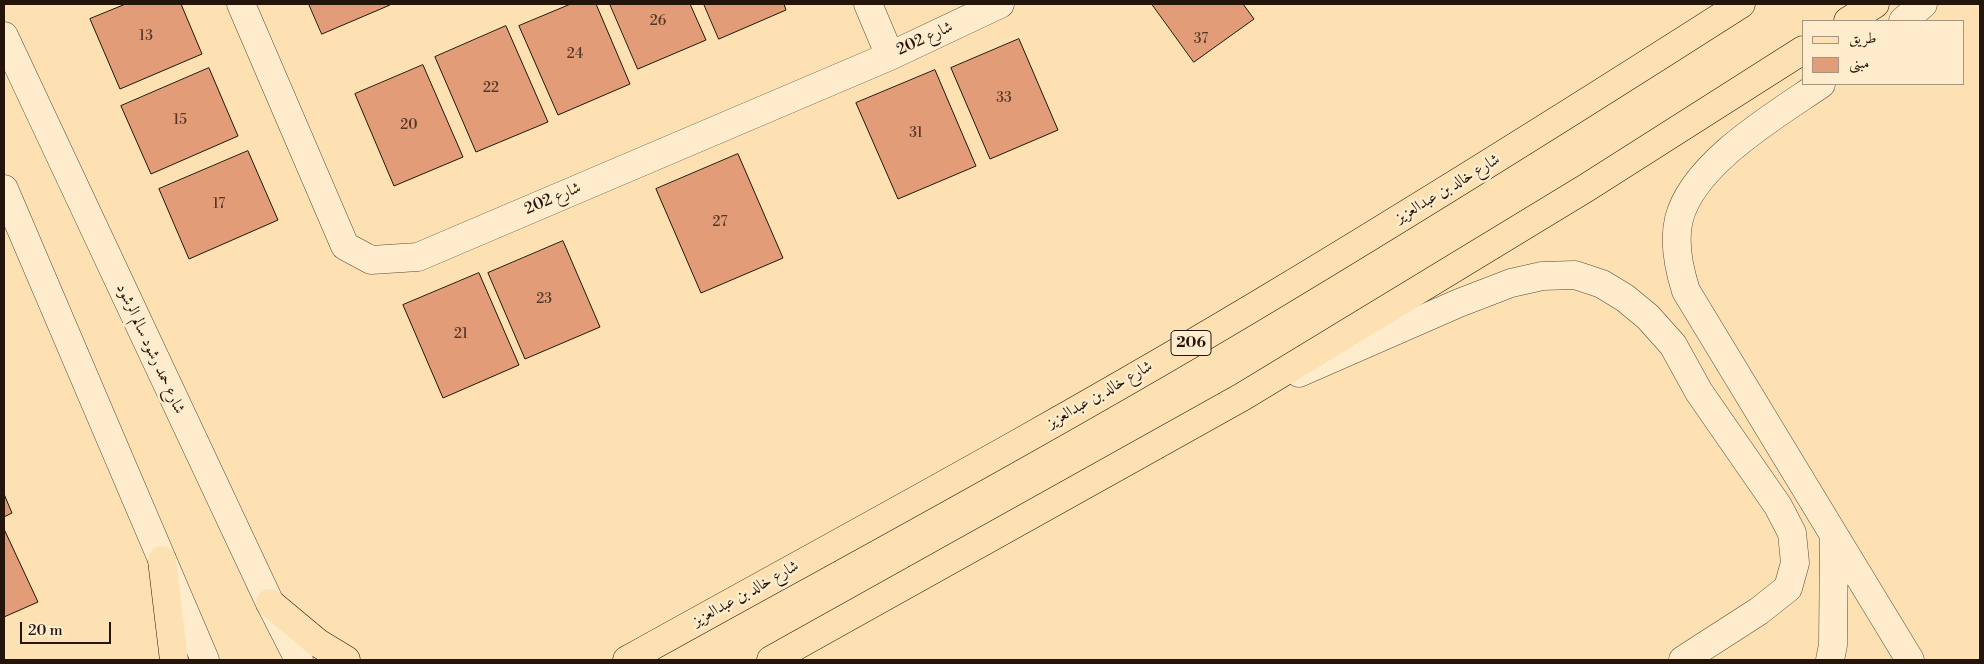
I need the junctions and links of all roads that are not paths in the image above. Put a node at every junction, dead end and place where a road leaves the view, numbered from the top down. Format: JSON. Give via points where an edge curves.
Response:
{"nodes":[{"id":1,"x":241,"y":4,"type":"edge"},
{"id":2,"x":868,"y":4,"type":"edge"},
{"id":3,"x":1000,"y":4,"type":"edge"},
{"id":4,"x":1741,"y":4,"type":"edge"},
{"id":5,"x":1875,"y":4,"type":"edge"},
{"id":6,"x":1923,"y":4,"type":"edge"},
{"id":7,"x":1850,"y":20,"type":"edge"},
{"id":8,"x":1904,"y":20,"type":"edge"},
{"id":9,"x":4,"y":36,"type":"edge"},
{"id":10,"x":1802,"y":51,"type":"edge"},
{"id":11,"x":890,"y":56,"type":"junction"},
{"id":12,"x":1820,"y":85,"type":"edge"},
{"id":13,"x":4,"y":189,"type":"edge"},
{"id":14,"x":1242,"y":397,"type":"junction"},
{"id":15,"x":1834,"y":535,"type":"junction"},
{"id":16,"x":162,"y":560,"type":"junction"},
{"id":17,"x":270,"y":603,"type":"junction"},
{"id":18,"x":774,"y":659,"type":"edge"},
{"id":19,"x":174,"y":660,"type":"edge"},
{"id":20,"x":205,"y":660,"type":"edge"},
{"id":21,"x":299,"y":660,"type":"edge"},
{"id":22,"x":346,"y":660,"type":"edge"},
{"id":23,"x":627,"y":660,"type":"edge"},
{"id":24,"x":1683,"y":660,"type":"edge"},
{"id":25,"x":1830,"y":660,"type":"edge"},
{"id":26,"x":1910,"y":660,"type":"edge"}],
"edges":[{"from":1,"to":11,"type":"street","name":"شارع 202","via":[[345,246],[371,260],[418,256]]},
{"from":2,"to":11,"type":"street"},
{"from":3,"to":11,"type":"street","name":"شارع 202"},
{"from":4,"to":23,"type":"main road","name":"شارع خالد بن عبدالعزيز","number":"206","via":[[1270,298]]},
{"from":5,"to":7,"type":"main road"},
{"from":6,"to":8,"type":"street"},
{"from":9,"to":17,"type":"street","name":"شارع حمد رشود سالم الرشود"},
{"from":10,"to":14,"type":"main road","via":[[1586,188]]},
{"from":12,"to":15,"type":"street","via":[[1732,147],[1707,171],[1690,194],[1679,219],[1677,247],[1679,270],[1686,291]]},
{"from":13,"to":16,"type":"street"},
{"from":14,"to":18,"type":"main road"},
{"from":14,"to":24,"type":"street","via":[[1511,283],[1542,276],[1575,275],[1602,284],[1648,317],[1673,345],[1699,392],[1778,506],[1792,533],[1795,563],[1788,588],[1760,611]]},
{"from":15,"to":25,"type":"street"},
{"from":15,"to":26,"type":"street"},
{"from":16,"to":19,"type":"main road"},
{"from":16,"to":20,"type":"street"},
{"from":17,"to":21,"type":"street","name":"شارع حمد رشود سالم الرشود"},
{"from":17,"to":22,"type":"main road","via":[[318,643]]}]}
